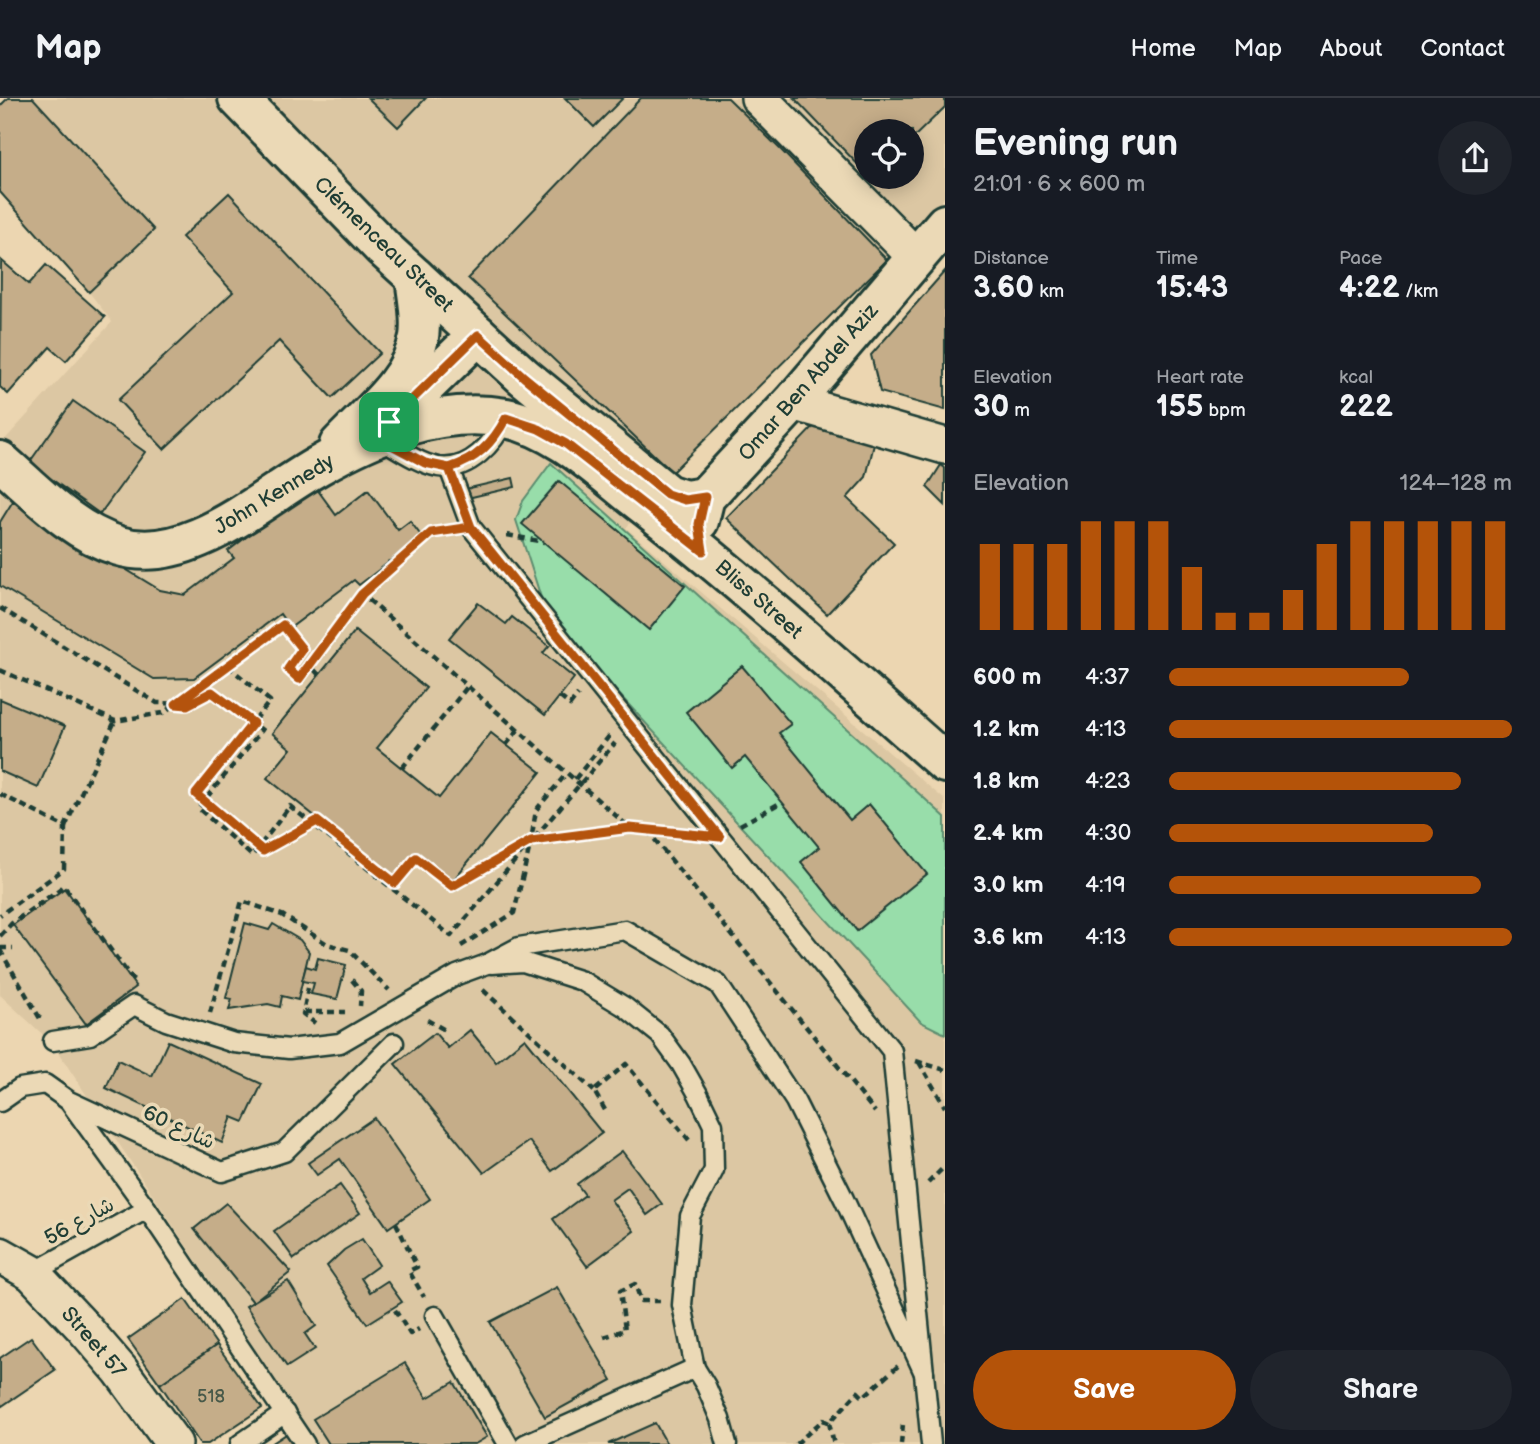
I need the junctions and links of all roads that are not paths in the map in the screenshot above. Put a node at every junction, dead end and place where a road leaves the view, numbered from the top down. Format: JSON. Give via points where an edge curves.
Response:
{"nodes":[{"id":1,"x":238,"y":98,"type":"edge"},
{"id":2,"x":759,"y":98,"type":"edge"},
{"id":3,"x":945,"y":224,"type":"edge"},
{"id":4,"x":916,"y":257,"type":"junction"},
{"id":5,"x":415,"y":277,"type":"junction"},
{"id":6,"x":478,"y":335,"type":"junction"},
{"id":7,"x":524,"y":377,"type":"junction"},
{"id":8,"x":797,"y":398,"type":"junction"},
{"id":9,"x":506,"y":418,"type":"junction"},
{"id":10,"x":375,"y":436,"type":"junction"},
{"id":11,"x":945,"y":437,"type":"edge"},
{"id":12,"x":566,"y":444,"type":"joint"},
{"id":13,"x":945,"y":446,"type":"edge"},
{"id":14,"x":0,"y":461,"type":"edge"},
{"id":15,"x":318,"y":466,"type":"junction"},
{"id":16,"x":449,"y":468,"type":"junction"},
{"id":17,"x":705,"y":497,"type":"junction"},
{"id":18,"x":703,"y":551,"type":"junction"},
{"id":19,"x":945,"y":763,"type":"edge"},
{"id":20,"x":487,"y":964,"type":"junction"},
{"id":21,"x":53,"y":1041,"type":"road end"},
{"id":22,"x":394,"y":1043,"type":"road end"},
{"id":23,"x":69,"y":1101,"type":"junction"},
{"id":24,"x":0,"y":1102,"type":"edge"},
{"id":25,"x":147,"y":1209,"type":"junction"},
{"id":26,"x":0,"y":1255,"type":"edge"},
{"id":27,"x":32,"y":1273,"type":"junction"},
{"id":28,"x":435,"y":1315,"type":"road end"},
{"id":29,"x":920,"y":1366,"type":"junction"},
{"id":30,"x":695,"y":1367,"type":"junction"},
{"id":31,"x":285,"y":1413,"type":"junction"},
{"id":32,"x":174,"y":1444,"type":"edge"},
{"id":33,"x":240,"y":1444,"type":"edge"},
{"id":34,"x":305,"y":1444,"type":"edge"},
{"id":35,"x":508,"y":1444,"type":"edge"},
{"id":36,"x":525,"y":1444,"type":"edge"},
{"id":37,"x":727,"y":1444,"type":"edge"},
{"id":38,"x":931,"y":1444,"type":"edge"}],
"edges":[{"from":1,"to":5,"type":"street","name":"Clémenceau Street"},
{"from":2,"to":4,"type":"street"},
{"from":3,"to":4,"type":"street","name":"Omar Ben Abdel Aziz"},
{"from":4,"to":8,"type":"street","name":"Omar Ben Abdel Aziz"},
{"from":5,"to":6,"type":"street","name":"Clémenceau Street"},
{"from":5,"to":15,"type":"street","via":[[419,335],[405,373]]},
{"from":6,"to":7,"type":"street","name":"Clémenceau Street"},
{"from":6,"to":10,"type":"street"},
{"from":7,"to":9,"type":"street"},
{"from":7,"to":17,"type":"street","name":"Clémenceau Street","via":[[667,494],[685,500]]},
{"from":8,"to":11,"type":"street"},
{"from":8,"to":13,"type":"street"},
{"from":8,"to":17,"type":"street","name":"Omar Ben Abdel Aziz"},
{"from":9,"to":10,"type":"street","name":"John Kennedy","via":[[435,419]]},
{"from":9,"to":12,"type":"street","name":"John Kennedy"},
{"from":9,"to":16,"type":"lane","via":[[487,447]]},
{"from":10,"to":15,"type":"street","name":"John Kennedy"},
{"from":10,"to":16,"type":"lane","via":[[425,463]]},
{"from":12,"to":18,"type":"street","name":"Bliss Street"},
{"from":14,"to":15,"type":"street","name":"John Kennedy","via":[[96,537],[142,550],[187,544]]},
{"from":16,"to":29,"type":"lane","via":[[471,527],[892,1051]]},
{"from":17,"to":18,"type":"street","via":[[699,524]]},
{"from":18,"to":19,"type":"street","name":"Bliss Street"},
{"from":20,"to":21,"type":"lane","via":[[457,975],[340,1042],[289,1049],[234,1043],[166,1021],[134,1005],[90,1035]]},
{"from":20,"to":29,"type":"lane","via":[[519,947],[625,930],[718,984],[795,1101]]},
{"from":20,"to":30,"type":"lane","via":[[523,962],[582,981],[625,1007],[660,1035],[713,1125],[714,1170],[690,1216],[682,1301]]},
{"from":22,"to":23,"type":"lane","name":"شارع 60","via":[[284,1152],[222,1172]]},
{"from":23,"to":24,"type":"lane","name":"شارع 60","via":[[45,1084],[20,1088]]},
{"from":23,"to":25,"type":"lane"},
{"from":25,"to":27,"type":"lane","name":"شارع 56"},
{"from":25,"to":31,"type":"lane"},
{"from":26,"to":27,"type":"street","name":"Street 57"},
{"from":27,"to":32,"type":"street","name":"Street 57","via":[[120,1370]]},
{"from":28,"to":35,"type":"lane"},
{"from":29,"to":38,"type":"lane"},
{"from":30,"to":36,"type":"lane"},
{"from":30,"to":37,"type":"lane"},
{"from":31,"to":33,"type":"lane"},
{"from":31,"to":34,"type":"lane"}]}
